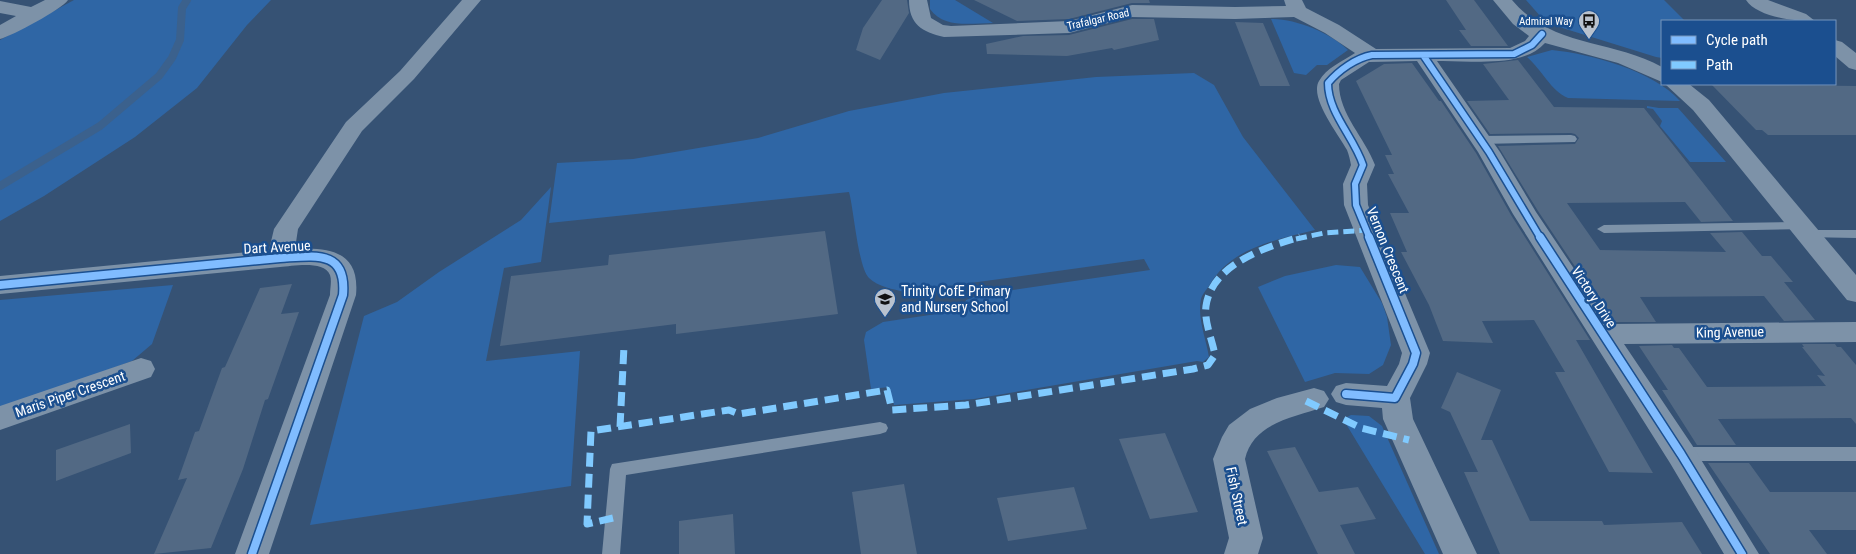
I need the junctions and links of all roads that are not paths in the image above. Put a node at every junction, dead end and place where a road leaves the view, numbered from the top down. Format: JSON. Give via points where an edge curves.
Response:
{"nodes":[{"id":1,"x":59,"y":0,"type":"edge"},
{"id":2,"x":472,"y":0,"type":"edge"},
{"id":3,"x":918,"y":0,"type":"edge"},
{"id":4,"x":1502,"y":0,"type":"edge"},
{"id":5,"x":1755,"y":0,"type":"edge"},
{"id":6,"x":1295,"y":5,"type":"edge"},
{"id":7,"x":0,"y":7,"type":"edge"},
{"id":8,"x":35,"y":14,"type":"junction"},
{"id":9,"x":1804,"y":20,"type":"edge"},
{"id":10,"x":0,"y":33,"type":"edge"},
{"id":11,"x":1542,"y":34,"type":"junction"},
{"id":12,"x":1836,"y":47,"type":"edge"},
{"id":13,"x":1372,"y":55,"type":"junction"},
{"id":14,"x":1423,"y":55,"type":"junction"},
{"id":15,"x":1856,"y":64,"type":"edge"},
{"id":16,"x":1836,"y":70,"type":"edge"},
{"id":17,"x":1856,"y":70,"type":"edge"},
{"id":18,"x":1661,"y":75,"type":"edge"},
{"id":19,"x":1677,"y":85,"type":"edge"},
{"id":20,"x":1571,"y":139,"type":"dead end"},
{"id":21,"x":1481,"y":140,"type":"junction"},
{"id":22,"x":1604,"y":229,"type":"dead end"},
{"id":23,"x":1805,"y":230,"type":"junction"},
{"id":24,"x":1856,"y":234,"type":"edge"},
{"id":25,"x":280,"y":258,"type":"junction"},
{"id":26,"x":0,"y":285,"type":"edge"},
{"id":27,"x":1856,"y":293,"type":"edge"},
{"id":28,"x":1856,"y":332,"type":"edge"},
{"id":29,"x":1604,"y":334,"type":"junction"},
{"id":30,"x":141,"y":369,"type":"dead end"},
{"id":31,"x":1346,"y":394,"type":"dead end"},
{"id":32,"x":1395,"y":398,"type":"junction"},
{"id":33,"x":1314,"y":399,"type":"dead end"},
{"id":34,"x":0,"y":418,"type":"edge"},
{"id":35,"x":880,"y":428,"type":"dead end"},
{"id":36,"x":1680,"y":454,"type":"junction"},
{"id":37,"x":1856,"y":454,"type":"edge"},
{"id":38,"x":252,"y":554,"type":"edge"},
{"id":39,"x":611,"y":554,"type":"edge"},
{"id":40,"x":1241,"y":554,"type":"edge"},
{"id":41,"x":1460,"y":554,"type":"edge"},
{"id":42,"x":1742,"y":554,"type":"edge"}],
"edges":[{"from":1,"to":8,"type":"street"},
{"from":2,"to":25,"type":"street","via":[[407,75],[354,127],[286,229]]},
{"from":3,"to":6,"type":"street","name":"Trafalgar Road","via":[[918,11],[926,24],[947,32],[1048,30],[1097,22],[1132,11],[1235,13]]},
{"from":4,"to":11,"type":"street","via":[[1526,24]]},
{"from":5,"to":9,"type":"street"},
{"from":6,"to":13,"type":"street","name":"Trafalgar Road"},
{"from":7,"to":8,"type":"street"},
{"from":8,"to":10,"type":"street"},
{"from":11,"to":14,"type":"street","name":"Vernon Crescent","via":[[1532,45],[1514,54]]},
{"from":11,"to":18,"type":"street","via":[[1643,65]]},
{"from":12,"to":15,"type":"street"},
{"from":13,"to":14,"type":"street","name":"Vernon Crescent"},
{"from":13,"to":32,"type":"street","name":"Vernon Crescent","via":[[1334,76],[1328,83],[1328,91],[1332,105],[1358,150],[1362,165],[1355,184],[1356,205],[1416,353]]},
{"from":14,"to":21,"type":"street","name":"Victory Drive"},
{"from":16,"to":17,"type":"street"},
{"from":19,"to":23,"type":"street","via":[[1701,105]]},
{"from":20,"to":21,"type":"lane"},
{"from":21,"to":29,"type":"street","name":"Victory Drive"},
{"from":22,"to":23,"type":"lane"},
{"from":23,"to":24,"type":"lane"},
{"from":23,"to":27,"type":"street"},
{"from":25,"to":26,"type":"street","name":"Dart Avenue"},
{"from":25,"to":38,"type":"street","name":"Dart Avenue","via":[[326,257],[342,269],[346,282]]},
{"from":28,"to":29,"type":"street","name":"King Avenue"},
{"from":29,"to":36,"type":"street","name":"Victory Drive"},
{"from":30,"to":34,"type":"street","name":"Maris Piper Crescent"},
{"from":31,"to":32,"type":"street"},
{"from":32,"to":41,"type":"street","via":[[1398,419]]},
{"from":33,"to":40,"type":"street","name":"Fish Street","via":[[1260,417],[1230,446],[1229,459],[1246,538]]},
{"from":35,"to":39,"type":"lane","via":[[618,469]]},
{"from":36,"to":37,"type":"lane"},
{"from":36,"to":42,"type":"street","name":"Victory Drive"}]}
